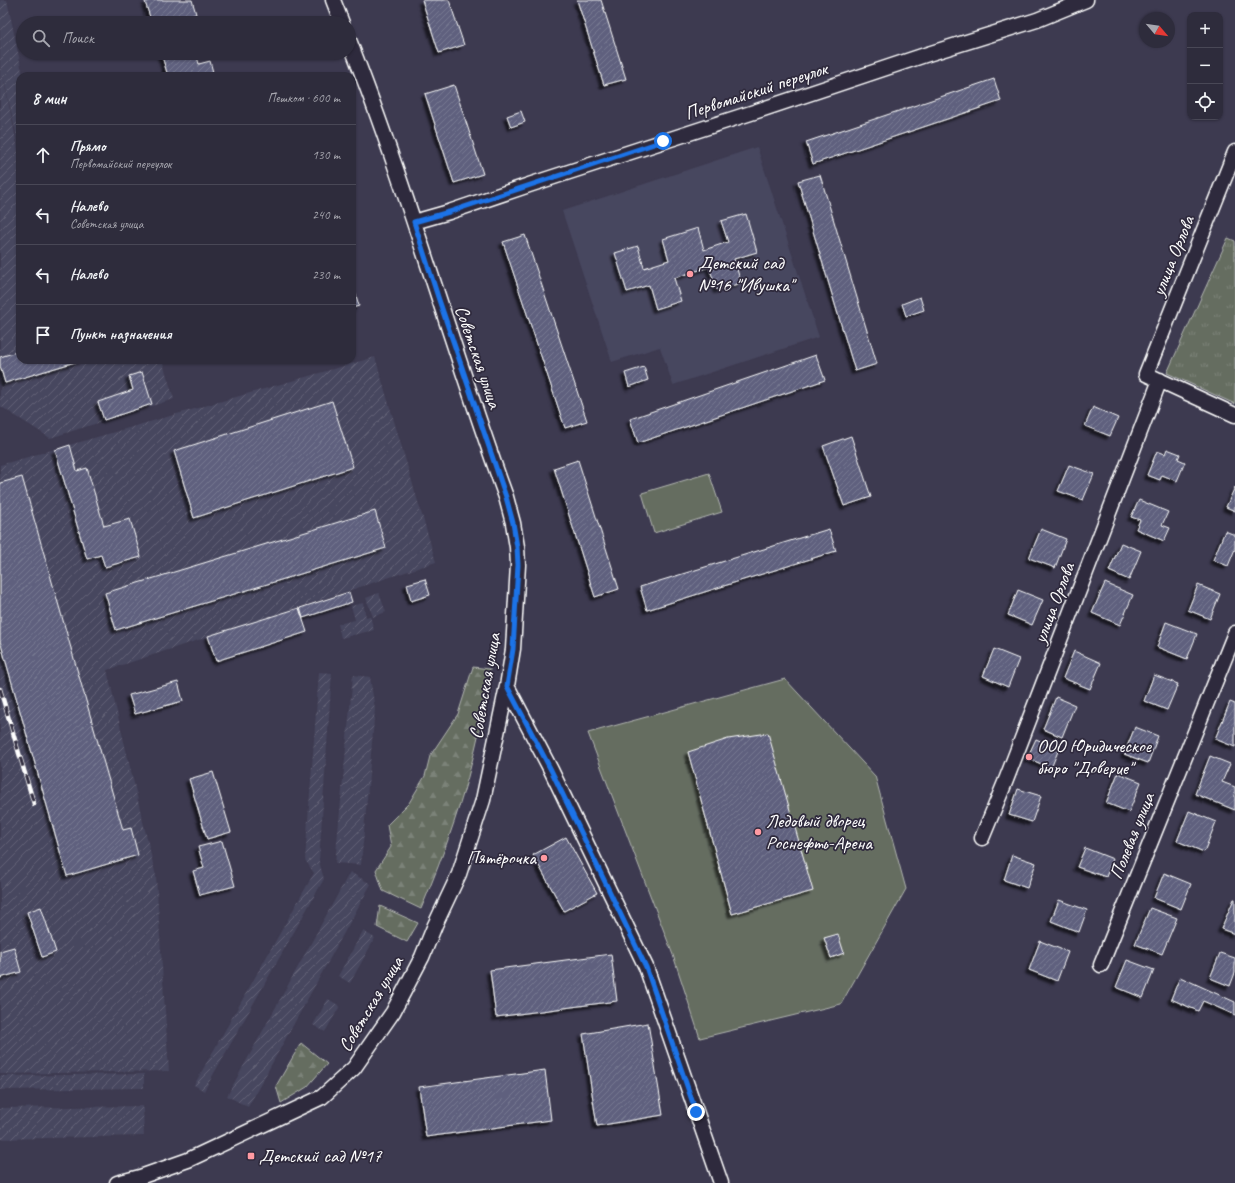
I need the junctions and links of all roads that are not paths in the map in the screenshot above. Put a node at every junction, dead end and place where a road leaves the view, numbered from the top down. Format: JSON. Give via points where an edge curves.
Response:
{"nodes":[{"id":1,"x":333,"y":0,"type":"edge"},
{"id":2,"x":1086,"y":0,"type":"edge"},
{"id":3,"x":339,"y":16,"type":"edge"},
{"id":4,"x":356,"y":58,"type":"edge"},
{"id":5,"x":1235,"y":152,"type":"edge"},
{"id":6,"x":414,"y":222,"type":"junction"},
{"id":7,"x":1160,"y":380,"type":"junction"},
{"id":8,"x":1235,"y":415,"type":"edge"},
{"id":9,"x":1235,"y":633,"type":"edge"},
{"id":10,"x":507,"y":686,"type":"junction"},
{"id":11,"x":982,"y":838,"type":"dead end"},
{"id":12,"x":1101,"y":965,"type":"dead end"},
{"id":13,"x":117,"y":1183,"type":"edge"},
{"id":14,"x":721,"y":1183,"type":"edge"}],
"edges":[{"from":1,"to":3,"type":"street"},
{"from":2,"to":6,"type":"street","name":"Первомайский переулок","via":[[1037,20]]},
{"from":4,"to":6,"type":"street","name":"Советская улица"},
{"from":5,"to":7,"type":"street","name":"улица Орлова","via":[[1146,374]]},
{"from":6,"to":10,"type":"street","name":"Советская улица","via":[[513,523],[518,565],[513,649]]},
{"from":7,"to":8,"type":"street"},
{"from":7,"to":11,"type":"street","name":"улица Орлова"},
{"from":9,"to":12,"type":"street","name":"Полевая улица"},
{"from":10,"to":13,"type":"street","name":"Советская улица","via":[[483,800],[459,874],[422,957],[393,1012],[354,1068],[322,1097],[188,1160]]},
{"from":10,"to":14,"type":"street","via":[[551,770],[646,967]]}]}
